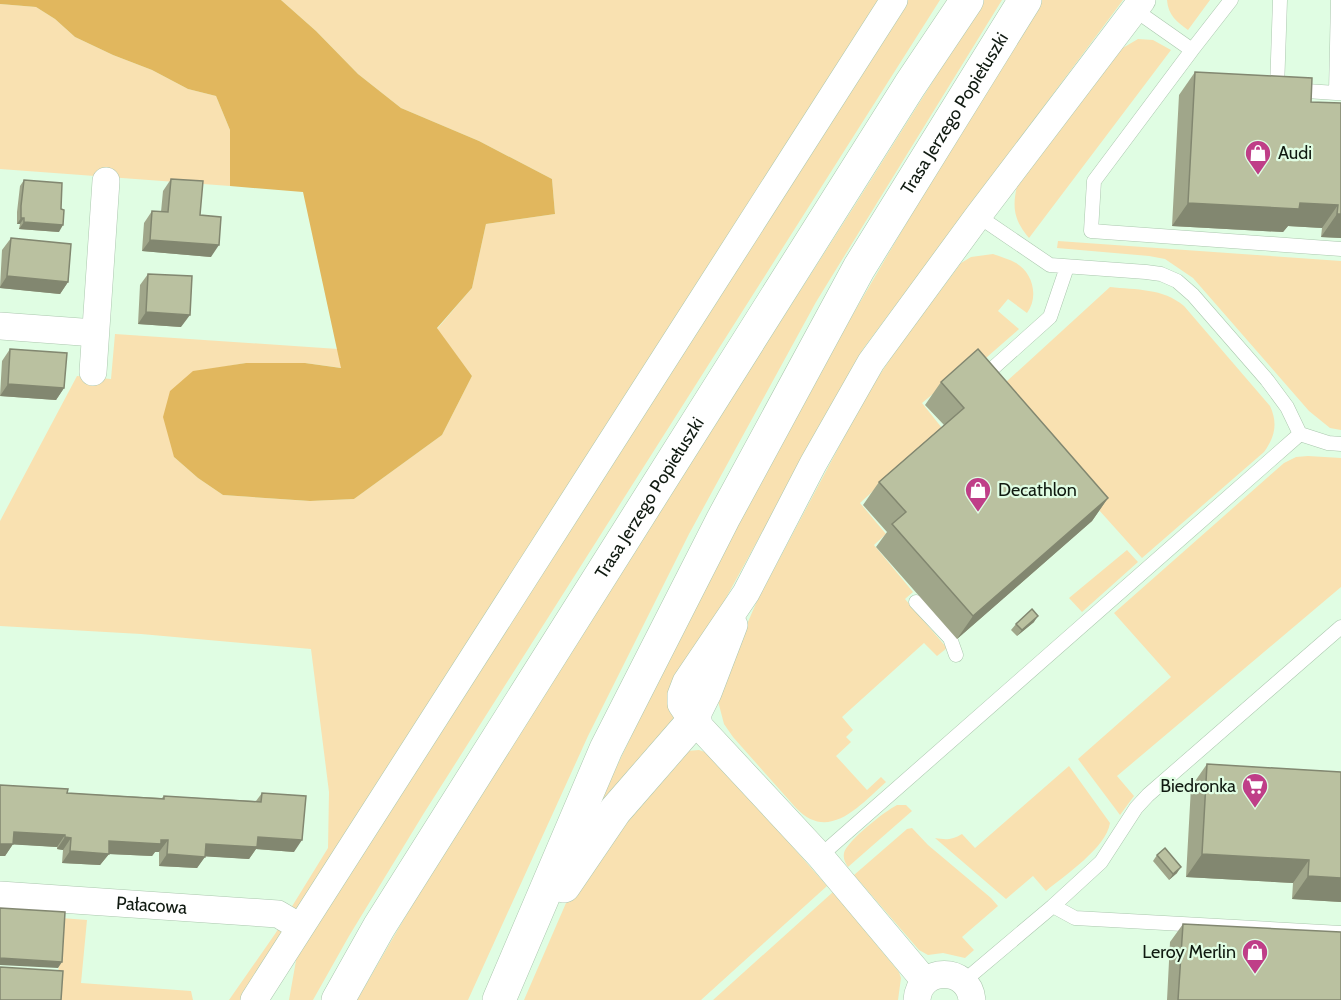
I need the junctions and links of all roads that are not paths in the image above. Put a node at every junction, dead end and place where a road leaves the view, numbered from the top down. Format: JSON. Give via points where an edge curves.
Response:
{"nodes":[{"id":1,"x":894,"y":0,"type":"edge"},
{"id":2,"x":967,"y":0,"type":"edge"},
{"id":3,"x":1025,"y":0,"type":"edge"},
{"id":4,"x":1231,"y":0,"type":"edge"},
{"id":5,"x":1280,"y":0,"type":"edge"},
{"id":6,"x":1338,"y":0,"type":"edge"},
{"id":7,"x":1139,"y":5,"type":"edge"},
{"id":8,"x":1192,"y":50,"type":"junction"},
{"id":9,"x":1338,"y":93,"type":"edge"},
{"id":10,"x":106,"y":181,"type":"dead end"},
{"id":11,"x":978,"y":216,"type":"junction"},
{"id":12,"x":1341,"y":249,"type":"edge"},
{"id":13,"x":1067,"y":267,"type":"junction"},
{"id":14,"x":0,"y":326,"type":"edge"},
{"id":15,"x":95,"y":333,"type":"junction"},
{"id":16,"x":93,"y":372,"type":"dead end"},
{"id":17,"x":974,"y":386,"type":"edge"},
{"id":18,"x":1300,"y":434,"type":"junction"},
{"id":19,"x":1341,"y":444,"type":"edge"},
{"id":20,"x":916,"y":602,"type":"dead end"},
{"id":21,"x":1341,"y":627,"type":"edge"},
{"id":22,"x":956,"y":655,"type":"dead end"},
{"id":23,"x":695,"y":719,"type":"junction"},
{"id":24,"x":820,"y":856,"type":"junction"},
{"id":25,"x":0,"y":895,"type":"edge"},
{"id":26,"x":1053,"y":906,"type":"junction"},
{"id":27,"x":300,"y":927,"type":"junction"},
{"id":28,"x":1341,"y":933,"type":"edge"},
{"id":29,"x":521,"y":950,"type":"junction"},
{"id":30,"x":921,"y":991,"type":"edge"},
{"id":31,"x":968,"y":991,"type":"edge"},
{"id":32,"x":254,"y":1000,"type":"edge"},
{"id":33,"x":338,"y":1000,"type":"edge"},
{"id":34,"x":499,"y":1000,"type":"edge"}],
"edges":[{"from":1,"to":27,"type":"street"},
{"from":2,"to":33,"type":"main road","name":"Trasa Jerzego Popiełuszki","via":[[379,927]]},
{"from":3,"to":29,"type":"main road","name":"Trasa Jerzego Popiełuszki","via":[[860,268],[723,519],[606,749]]},
{"from":4,"to":8,"type":"lane"},
{"from":5,"to":9,"type":"lane","via":[[1277,89]]},
{"from":6,"to":9,"type":"lane"},
{"from":7,"to":8,"type":"lane"},
{"from":7,"to":11,"type":"street"},
{"from":8,"to":12,"type":"lane","via":[[1094,182],[1091,231]]},
{"from":10,"to":15,"type":"street"},
{"from":11,"to":13,"type":"lane","via":[[1050,265]]},
{"from":11,"to":23,"type":"street","via":[[871,362],[746,593],[686,682],[681,704]]},
{"from":13,"to":17,"type":"lane","via":[[1050,317]]},
{"from":13,"to":18,"type":"lane","via":[[1146,272],[1177,281],[1267,380],[1287,406]]},
{"from":14,"to":15,"type":"street"},
{"from":15,"to":16,"type":"street"},
{"from":18,"to":19,"type":"lane"},
{"from":18,"to":24,"type":"lane"},
{"from":20,"to":22,"type":"lane","via":[[950,638]]},
{"from":21,"to":26,"type":"lane","via":[[1148,795],[1101,862]]},
{"from":23,"to":24,"type":"street"},
{"from":23,"to":29,"type":"main road","via":[[615,811]]},
{"from":24,"to":30,"type":"street"},
{"from":25,"to":27,"type":"street","name":"Pałacowa","via":[[278,914]]},
{"from":26,"to":28,"type":"lane","via":[[1075,918]]},
{"from":26,"to":31,"type":"lane"},
{"from":27,"to":32,"type":"street"},
{"from":29,"to":34,"type":"main road","name":"Trasa Jerzego Popiełuszki"},
{"from":30,"to":31,"type":"street","via":[[932,976],[948,974]]}]}
